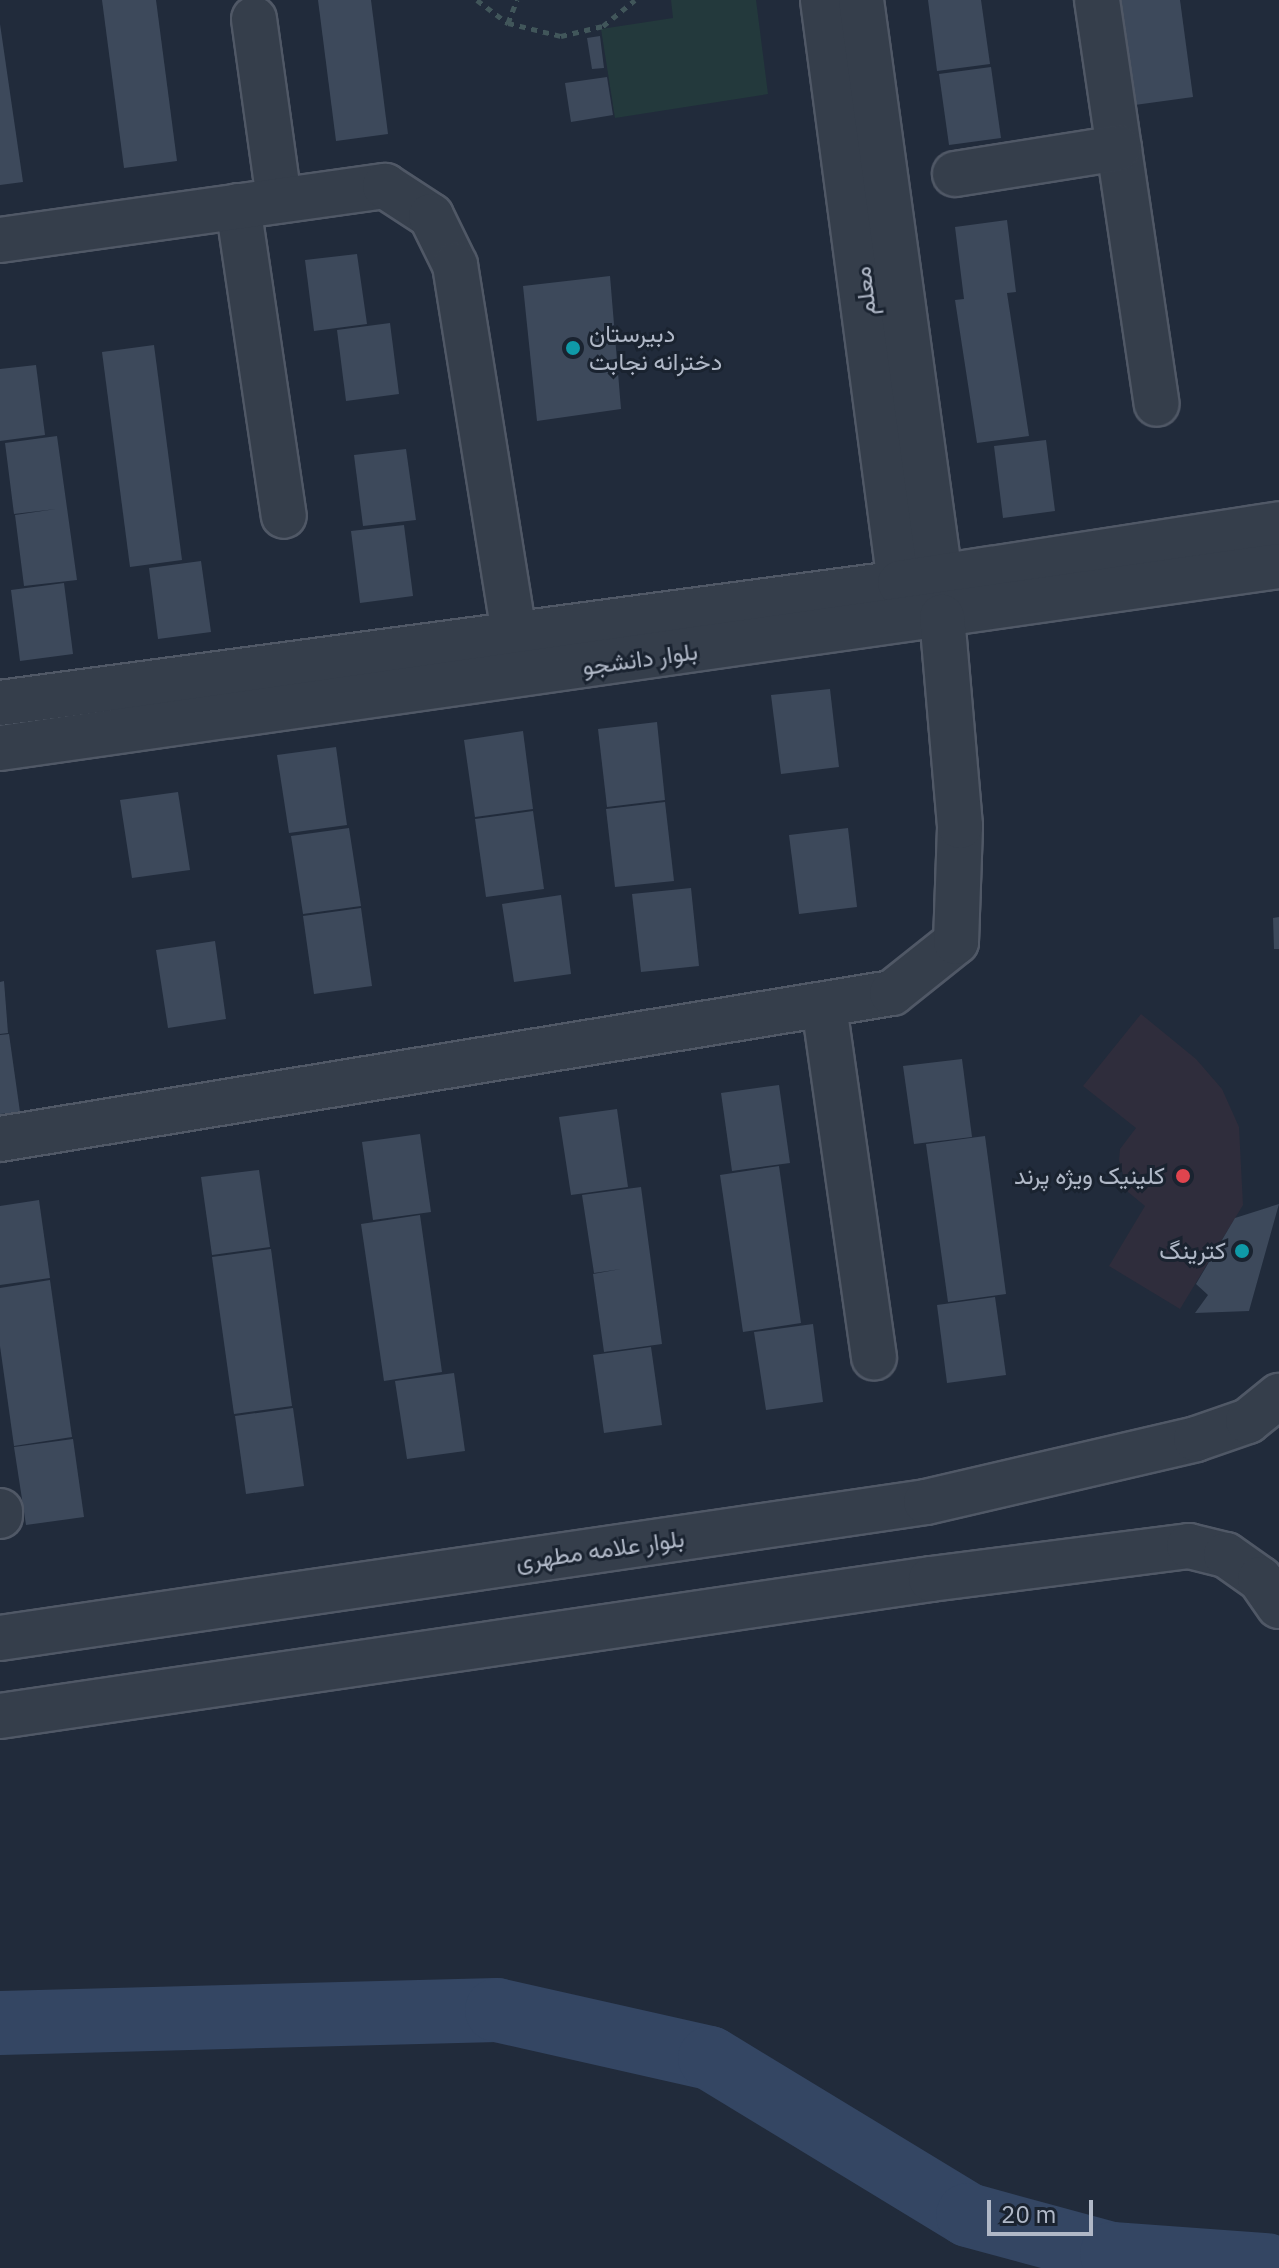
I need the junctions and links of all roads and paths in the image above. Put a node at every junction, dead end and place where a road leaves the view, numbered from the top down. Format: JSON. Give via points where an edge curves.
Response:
{"nodes":[{"id":1,"x":477,"y":0,"type":"edge"},
{"id":2,"x":517,"y":0,"type":"edge"},
{"id":3,"x":635,"y":0,"type":"edge"},
{"id":4,"x":823,"y":0,"type":"edge"},
{"id":5,"x":861,"y":0,"type":"edge"},
{"id":6,"x":1097,"y":0,"type":"edge"},
{"id":7,"x":254,"y":19,"type":"dead end"},
{"id":8,"x":508,"y":23,"type":"junction"},
{"id":9,"x":1119,"y":148,"type":"junction"},
{"id":10,"x":955,"y":174,"type":"dead end"},
{"id":11,"x":258,"y":203,"type":"junction"},
{"id":12,"x":0,"y":240,"type":"edge"},
{"id":13,"x":1157,"y":404,"type":"dead end"},
{"id":14,"x":284,"y":516,"type":"dead end"},
{"id":15,"x":1279,"y":524,"type":"edge"},
{"id":16,"x":1279,"y":566,"type":"edge"},
{"id":17,"x":927,"y":593,"type":"junction"},
{"id":18,"x":514,"y":632,"type":"junction"},
{"id":19,"x":0,"y":703,"type":"edge"},
{"id":20,"x":0,"y":748,"type":"edge"},
{"id":21,"x":824,"y":1006,"type":"junction"},
{"id":22,"x":0,"y":1139,"type":"edge"},
{"id":23,"x":874,"y":1357,"type":"dead end"},
{"id":24,"x":1279,"y":1396,"type":"edge"},
{"id":25,"x":1279,"y":1606,"type":"edge"},
{"id":26,"x":0,"y":1638,"type":"edge"},
{"id":27,"x":0,"y":1716,"type":"edge"}],
"edges":[{"from":1,"to":8,"type":"path"},
{"from":2,"to":8,"type":"path"},
{"from":3,"to":8,"type":"path","via":[[603,26],[561,36]]},
{"from":4,"to":17,"type":"street","name":"معلم"},
{"from":5,"to":17,"type":"street","name":"معلم"},
{"from":6,"to":9,"type":"street"},
{"from":7,"to":11,"type":"street"},
{"from":9,"to":10,"type":"street"},
{"from":9,"to":13,"type":"street"},
{"from":11,"to":12,"type":"street"},
{"from":11,"to":14,"type":"street"},
{"from":11,"to":18,"type":"street","via":[[385,186],[431,216],[455,265]]},
{"from":15,"to":17,"type":"street","name":"بلوار دانشجو"},
{"from":16,"to":17,"type":"street","name":"بلوار دانشجو"},
{"from":17,"to":18,"type":"street","name":"بلوار دانشجو"},
{"from":17,"to":20,"type":"street","name":"بلوار دانشجو"},
{"from":17,"to":21,"type":"street","via":[[960,826],[956,942],[892,993]]},
{"from":18,"to":19,"type":"street","name":"بلوار دانشجو"},
{"from":21,"to":22,"type":"street"},
{"from":21,"to":23,"type":"street"},
{"from":24,"to":26,"type":"street","name":"بلوار علامه مطهری","via":[[1248,1421],[1196,1439],[926,1502]]},
{"from":25,"to":27,"type":"street","via":[[1260,1579],[1226,1555],[1189,1546]]}]}
